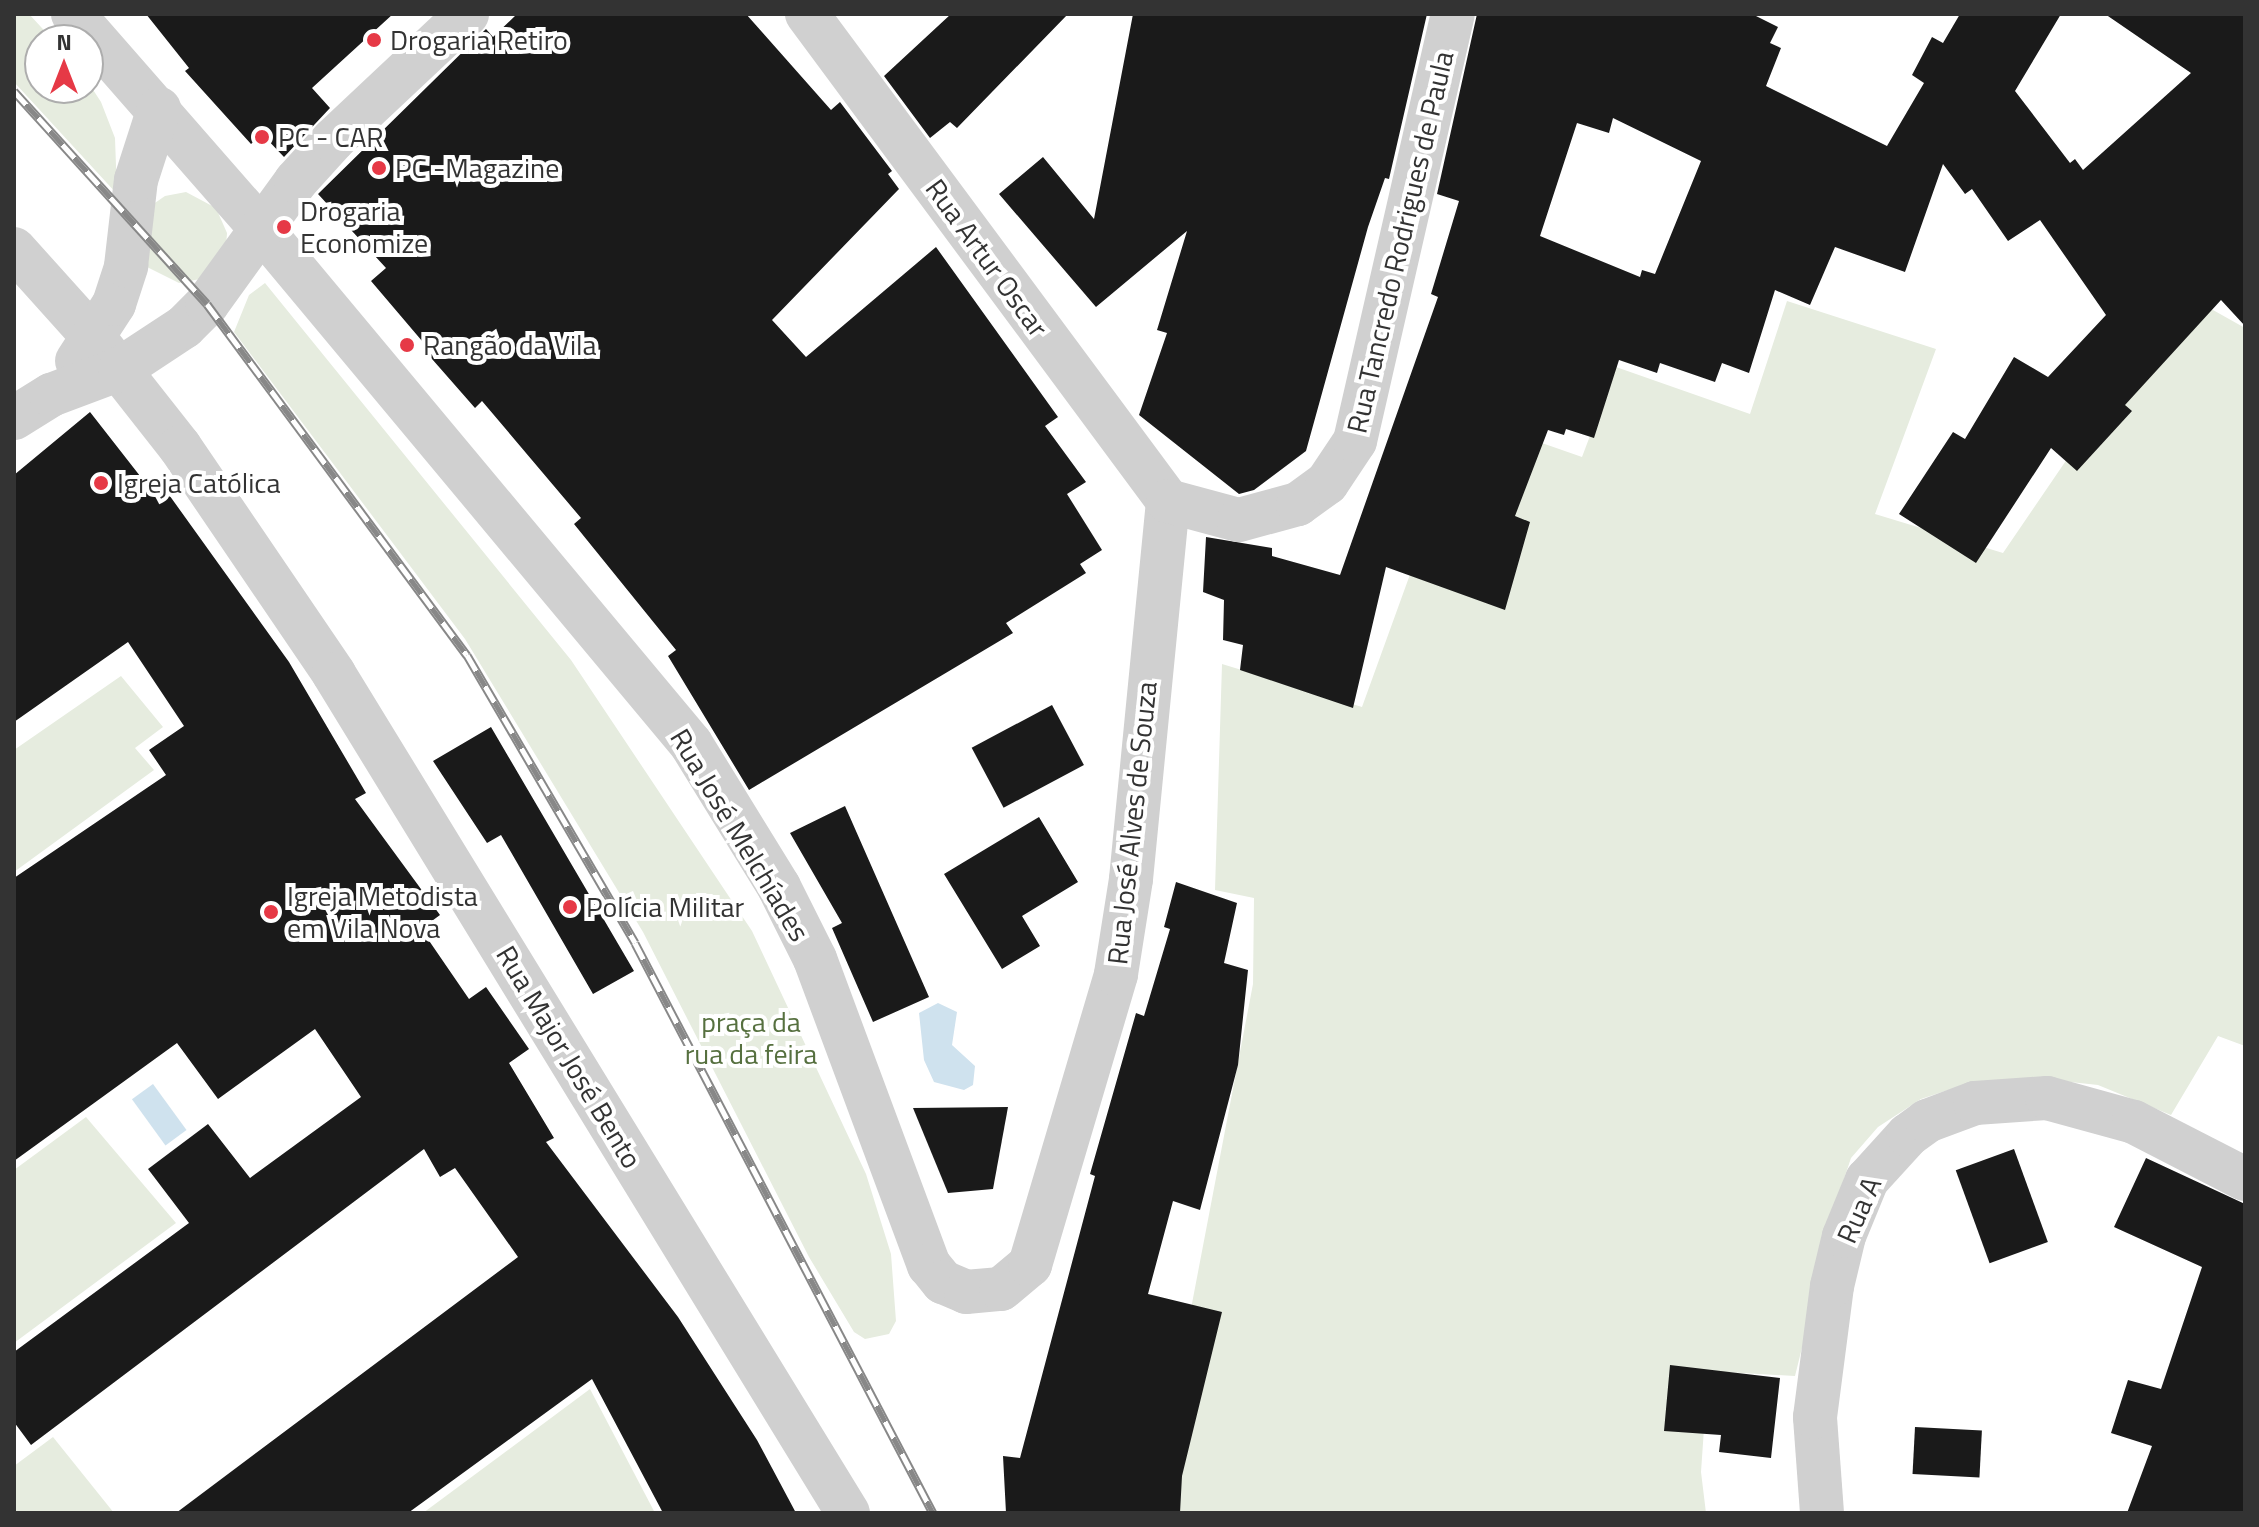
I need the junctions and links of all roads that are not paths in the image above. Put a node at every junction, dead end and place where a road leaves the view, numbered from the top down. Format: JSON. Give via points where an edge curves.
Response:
{"nodes":[{"id":1,"x":73,"y":14,"type":"edge"},
{"id":2,"x":467,"y":14,"type":"edge"},
{"id":3,"x":807,"y":14,"type":"edge"},
{"id":4,"x":1453,"y":14,"type":"edge"},
{"id":5,"x":159,"y":109,"type":"junction"},
{"id":6,"x":263,"y":231,"type":"junction"},
{"id":7,"x":14,"y":249,"type":"edge"},
{"id":8,"x":107,"y":354,"type":"junction"},
{"id":9,"x":14,"y":418,"type":"edge"},
{"id":10,"x":1168,"y":501,"type":"junction"},
{"id":11,"x":2245,"y":1179,"type":"edge"},
{"id":12,"x":1041,"y":1232,"type":"joint"},
{"id":13,"x":848,"y":1513,"type":"edge"},
{"id":14,"x":1822,"y":1513,"type":"edge"}],
"edges":[{"from":1,"to":5,"type":"street","name":"Rua José Melchíades"},
{"from":2,"to":6,"type":"street","via":[[333,140]]},
{"from":3,"to":10,"type":"street","name":"Rua Artur Oscar"},
{"from":4,"to":10,"type":"street","name":"Rua Tancredo Rodrigues de Paula","via":[[1371,386],[1347,458],[1327,483],[1298,504],[1263,517],[1214,517]]},
{"from":5,"to":6,"type":"street","name":"Rua José Melchíades"},
{"from":5,"to":8,"type":"street","via":[[136,180],[126,266]]},
{"from":6,"to":8,"type":"street","via":[[192,319]]},
{"from":6,"to":12,"type":"street","name":"Rua José Melchíades","via":[[691,744],[779,887],[815,959],[934,1273],[966,1292],[1001,1289],[1030,1265]]},
{"from":7,"to":8,"type":"street","name":"Rua Major José Bento"},
{"from":8,"to":9,"type":"street"},
{"from":8,"to":13,"type":"street","name":"Rua Major José Bento","via":[[180,447],[334,674]]},
{"from":10,"to":12,"type":"street","name":"Rua José Alves de Souza","via":[[1131,879],[1118,960]]},
{"from":11,"to":14,"type":"street","name":"Rua A","via":[[2134,1122],[2047,1098],[1975,1103],[1927,1121],[1908,1135],[1867,1180],[1844,1236],[1832,1286],[1815,1417]]}]}
